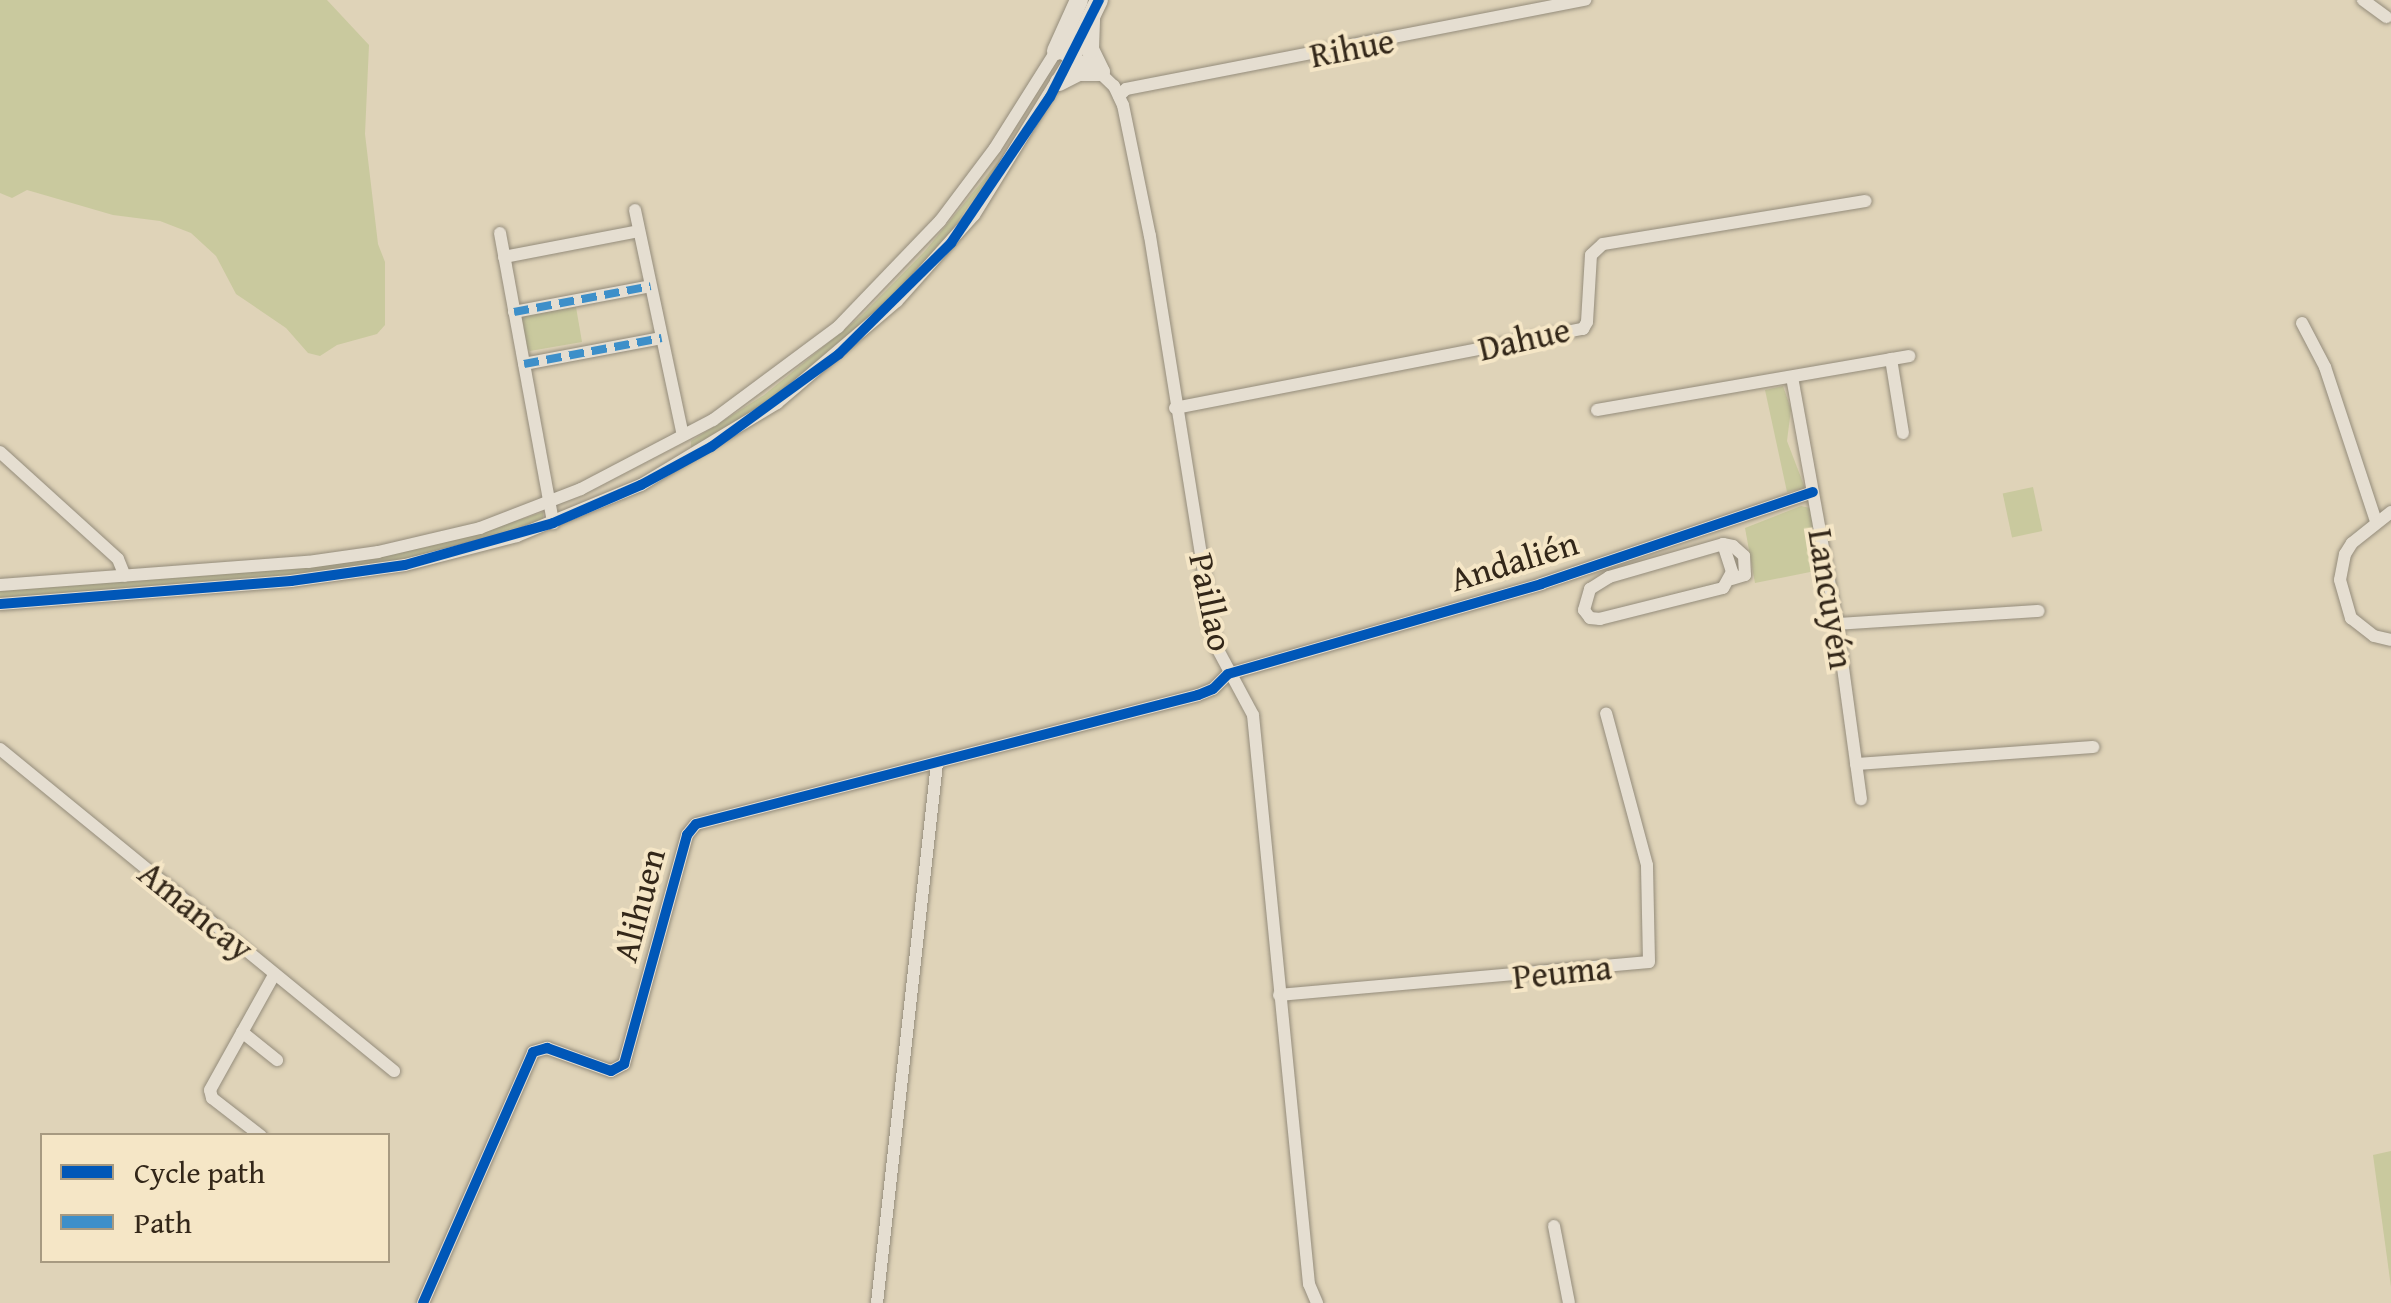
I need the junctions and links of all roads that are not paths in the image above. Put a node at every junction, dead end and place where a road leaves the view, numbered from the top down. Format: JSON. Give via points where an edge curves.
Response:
{"nodes":[{"id":1,"x":1079,"y":0,"type":"edge"},
{"id":2,"x":1585,"y":0,"type":"edge"},
{"id":3,"x":2363,"y":0,"type":"edge"},
{"id":4,"x":1095,"y":8,"type":"edge"},
{"id":5,"x":2386,"y":17,"type":"dead end"},
{"id":6,"x":1064,"y":54,"type":"junction"},
{"id":7,"x":1101,"y":72,"type":"junction"},
{"id":8,"x":1058,"y":82,"type":"junction"},
{"id":9,"x":1119,"y":96,"type":"junction"},
{"id":10,"x":1865,"y":201,"type":"dead end"},
{"id":11,"x":635,"y":210,"type":"dead end"},
{"id":12,"x":639,"y":230,"type":"junction"},
{"id":13,"x":500,"y":233,"type":"dead end"},
{"id":14,"x":504,"y":257,"type":"junction"},
{"id":15,"x":651,"y":286,"type":"junction"},
{"id":16,"x":514,"y":312,"type":"junction"},
{"id":17,"x":2302,"y":324,"type":"dead end"},
{"id":18,"x":662,"y":338,"type":"junction"},
{"id":19,"x":1909,"y":356,"type":"dead end"},
{"id":20,"x":1891,"y":360,"type":"junction"},
{"id":21,"x":524,"y":364,"type":"junction"},
{"id":22,"x":1792,"y":376,"type":"junction"},
{"id":23,"x":1174,"y":408,"type":"junction"},
{"id":24,"x":1598,"y":410,"type":"dead end"},
{"id":25,"x":1903,"y":433,"type":"dead end"},
{"id":26,"x":682,"y":436,"type":"junction"},
{"id":27,"x":0,"y":452,"type":"edge"},
{"id":28,"x":691,"y":457,"type":"junction"},
{"id":29,"x":1814,"y":492,"type":"junction"},
{"id":30,"x":549,"y":502,"type":"junction"},
{"id":31,"x":2391,"y":512,"type":"edge"},
{"id":32,"x":2376,"y":521,"type":"junction"},
{"id":33,"x":553,"y":523,"type":"junction"},
{"id":34,"x":1580,"y":572,"type":"junction"},
{"id":35,"x":126,"y":576,"type":"junction"},
{"id":36,"x":0,"y":585,"type":"edge"},
{"id":37,"x":1586,"y":595,"type":"junction"},
{"id":38,"x":0,"y":604,"type":"edge"},
{"id":39,"x":2040,"y":611,"type":"dead end"},
{"id":40,"x":1837,"y":624,"type":"junction"},
{"id":41,"x":2391,"y":640,"type":"edge"},
{"id":42,"x":1228,"y":674,"type":"junction"},
{"id":43,"x":1606,"y":713,"type":"dead end"},
{"id":44,"x":2092,"y":747,"type":"dead end"},
{"id":45,"x":0,"y":748,"type":"edge"},
{"id":46,"x":937,"y":762,"type":"junction"},
{"id":47,"x":1856,"y":764,"type":"junction"},
{"id":48,"x":1861,"y":800,"type":"dead end"},
{"id":49,"x":274,"y":975,"type":"junction"},
{"id":50,"x":1279,"y":995,"type":"junction"},
{"id":51,"x":242,"y":1032,"type":"junction"},
{"id":52,"x":277,"y":1060,"type":"dead end"},
{"id":53,"x":394,"y":1072,"type":"dead end"},
{"id":54,"x":258,"y":1133,"type":"edge"},
{"id":55,"x":1554,"y":1226,"type":"dead end"},
{"id":56,"x":1311,"y":1299,"type":"edge"},
{"id":57,"x":423,"y":1303,"type":"edge"},
{"id":58,"x":877,"y":1303,"type":"edge"},
{"id":59,"x":1569,"y":1303,"type":"edge"}],
"edges":[{"from":1,"to":6,"type":"street"},
{"from":2,"to":9,"type":"street","name":"Rihue","via":[[1126,89]]},
{"from":3,"to":5,"type":"street"},
{"from":4,"to":6,"type":"street"},
{"from":4,"to":7,"type":"street","via":[[1090,49]]},
{"from":6,"to":7,"type":"street","name":"Paillao"},
{"from":6,"to":8,"type":"street"},
{"from":6,"to":26,"type":"street","via":[[890,277],[778,374]]},
{"from":7,"to":8,"type":"street"},
{"from":7,"to":9,"type":"street","name":"Paillao"},
{"from":8,"to":28,"type":"street","via":[[974,216],[897,301],[777,404]]},
{"from":9,"to":23,"type":"street","name":"Paillao","via":[[1150,236]]},
{"from":10,"to":23,"type":"street","name":"Dahue","via":[[1603,244],[1591,255],[1588,322],[1574,331]]},
{"from":11,"to":12,"type":"street"},
{"from":12,"to":14,"type":"street"},
{"from":12,"to":15,"type":"street"},
{"from":13,"to":14,"type":"street"},
{"from":14,"to":16,"type":"street"},
{"from":15,"to":16,"type":"street"},
{"from":15,"to":18,"type":"street"},
{"from":16,"to":21,"type":"street"},
{"from":17,"to":32,"type":"street","via":[[2326,367]]},
{"from":18,"to":21,"type":"street"},
{"from":18,"to":26,"type":"street"},
{"from":19,"to":20,"type":"street"},
{"from":20,"to":22,"type":"street"},
{"from":20,"to":25,"type":"street"},
{"from":21,"to":30,"type":"street"},
{"from":22,"to":24,"type":"street"},
{"from":22,"to":29,"type":"street","name":"Lancuyén"},
{"from":23,"to":42,"type":"street","name":"Paillao","via":[[1216,646]]},
{"from":26,"to":28,"type":"street"},
{"from":26,"to":30,"type":"street"},
{"from":27,"to":35,"type":"street","via":[[118,560]]},
{"from":28,"to":33,"type":"street"},
{"from":29,"to":34,"type":"street","name":"Andalién"},
{"from":29,"to":40,"type":"street","name":"Lancuyén"},
{"from":30,"to":33,"type":"street"},
{"from":30,"to":35,"type":"street","via":[[480,528],[378,552]]},
{"from":31,"to":32,"type":"street"},
{"from":32,"to":41,"type":"street","via":[[2345,554],[2340,580],[2351,618]]},
{"from":33,"to":38,"type":"street","via":[[367,572]]},
{"from":34,"to":37,"type":"street"},
{"from":34,"to":42,"type":"street","name":"Andalién"},
{"from":35,"to":36,"type":"street"},
{"from":37,"to":37,"type":"street","via":[[1609,577],[1722,544],[1744,556],[1746,575],[1723,588],[1600,619],[1584,610]]},
{"from":39,"to":40,"type":"street"},
{"from":40,"to":47,"type":"street","name":"Lancuyén"},
{"from":42,"to":46,"type":"street","name":"Alihuen","via":[[1198,695]]},
{"from":42,"to":50,"type":"street","name":"Paillao","via":[[1253,714]]},
{"from":43,"to":50,"type":"street","name":"Peuma","via":[[1647,865],[1650,962]]},
{"from":44,"to":47,"type":"street"},
{"from":45,"to":49,"type":"street","name":"Amancay"},
{"from":46,"to":57,"type":"street","name":"Alihuen","via":[[692,827],[624,1064],[611,1072],[544,1047],[532,1052]]},
{"from":46,"to":58,"type":"street"},
{"from":47,"to":48,"type":"street","name":"Lancuyén"},
{"from":49,"to":51,"type":"street"},
{"from":49,"to":53,"type":"street","name":"Amancay"},
{"from":50,"to":56,"type":"street","name":"Paillao"},
{"from":51,"to":52,"type":"street"},
{"from":51,"to":54,"type":"street","via":[[210,1090]]},
{"from":55,"to":59,"type":"street"}]}
